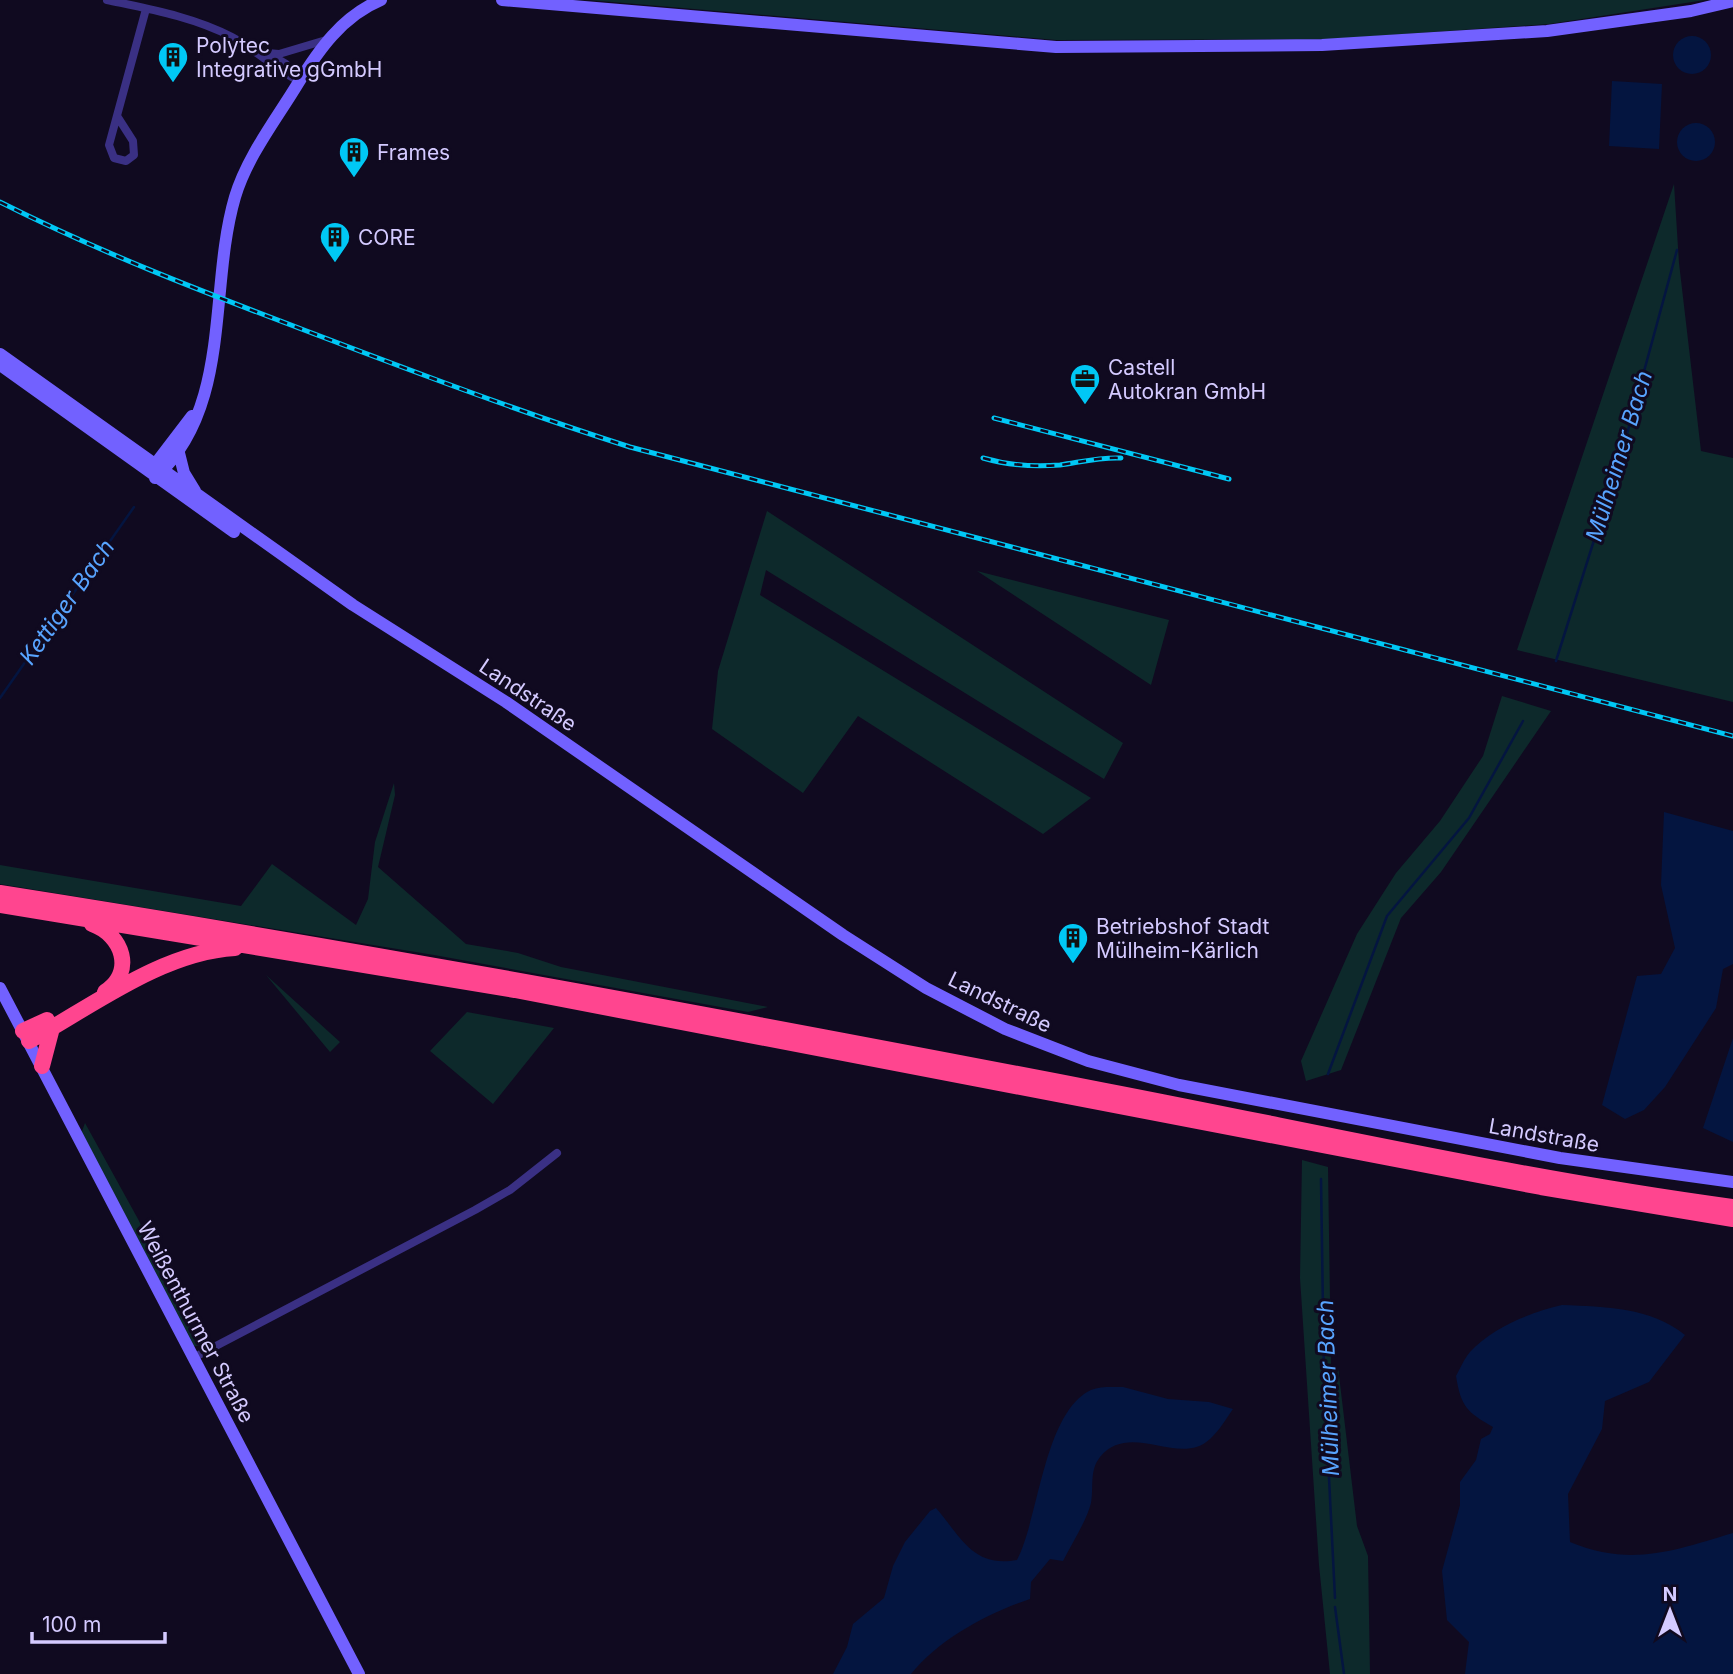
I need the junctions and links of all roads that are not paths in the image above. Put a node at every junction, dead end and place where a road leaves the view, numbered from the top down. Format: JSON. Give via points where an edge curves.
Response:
{"nodes":[{"id":1,"x":107,"y":0,"type":"edge"},
{"id":2,"x":382,"y":0,"type":"edge"},
{"id":3,"x":502,"y":0,"type":"edge"},
{"id":4,"x":1733,"y":1,"type":"edge"},
{"id":5,"x":146,"y":9,"type":"junction"},
{"id":6,"x":329,"y":39,"type":"junction"},
{"id":7,"x":255,"y":50,"type":"junction"},
{"id":8,"x":267,"y":53,"type":"junction"},
{"id":9,"x":299,"y":81,"type":"junction"},
{"id":10,"x":117,"y":116,"type":"junction"},
{"id":11,"x":0,"y":354,"type":"edge"},
{"id":12,"x":0,"y":365,"type":"edge"},
{"id":13,"x":197,"y":411,"type":"junction"},
{"id":14,"x":179,"y":453,"type":"junction"},
{"id":15,"x":155,"y":472,"type":"junction"},
{"id":16,"x":198,"y":496,"type":"junction"},
{"id":17,"x":353,"y":605,"type":"junction"},
{"id":18,"x":0,"y":893,"type":"edge"},
{"id":19,"x":0,"y":905,"type":"edge"},
{"id":20,"x":70,"y":916,"type":"junction"},
{"id":21,"x":269,"y":947,"type":"junction"},
{"id":22,"x":0,"y":988,"type":"edge"},
{"id":23,"x":52,"y":1028,"type":"junction"},
{"id":24,"x":26,"y":1036,"type":"junction"},
{"id":25,"x":42,"y":1066,"type":"junction"},
{"id":26,"x":557,"y":1153,"type":"dead end"},
{"id":27,"x":1733,"y":1182,"type":"edge"},
{"id":28,"x":1733,"y":1207,"type":"edge"},
{"id":29,"x":1733,"y":1219,"type":"edge"},
{"id":30,"x":193,"y":1358,"type":"junction"},
{"id":31,"x":359,"y":1674,"type":"edge"}],
"edges":[{"from":1,"to":5,"type":"street"},
{"from":2,"to":6,"type":"street","via":[[356,14]]},
{"from":3,"to":4,"type":"street","via":[[1056,47],[1322,45],[1547,31]]},
{"from":5,"to":7,"type":"street","via":[[215,29]]},
{"from":5,"to":10,"type":"street"},
{"from":6,"to":8,"type":"street","via":[[279,54]]},
{"from":6,"to":9,"type":"street"},
{"from":7,"to":8,"type":"street"},
{"from":7,"to":9,"type":"street","via":[[278,71]]},
{"from":8,"to":9,"type":"street","via":[[286,64]]},
{"from":9,"to":13,"type":"street","via":[[254,154],[235,197],[211,365]]},
{"from":10,"to":10,"type":"street","via":[[109,149],[114,158],[126,161],[134,155],[134,147]]},
{"from":11,"to":15,"type":"street"},
{"from":12,"to":15,"type":"street"},
{"from":13,"to":14,"type":"street"},
{"from":13,"to":15,"type":"street"},
{"from":14,"to":15,"type":"street"},
{"from":14,"to":16,"type":"street","via":[[184,473]]},
{"from":15,"to":16,"type":"street"},
{"from":15,"to":17,"type":"street","via":[[289,568]]},
{"from":16,"to":17,"type":"street"},
{"from":17,"to":27,"type":"street","name":"Landstraße","via":[[506,702],[877,957],[951,1002],[1025,1038],[1114,1069],[1193,1088],[1560,1158]]},
{"from":18,"to":28,"type":"highway","via":[[493,974],[1543,1175]]},
{"from":19,"to":20,"type":"highway"},
{"from":20,"to":21,"type":"highway"},
{"from":20,"to":24,"type":"highway","via":[[112,934],[122,955],[120,976],[102,994]]},
{"from":21,"to":23,"type":"highway","via":[[219,949],[184,957]]},
{"from":21,"to":29,"type":"highway","via":[[1541,1187]]},
{"from":22,"to":24,"type":"street","name":"Weißenthurmer Straße"},
{"from":23,"to":24,"type":"highway"},
{"from":23,"to":25,"type":"highway"},
{"from":24,"to":25,"type":"street","name":"Weißenthurmer Straße"},
{"from":25,"to":30,"type":"street","name":"Weißenthurmer Straße"},
{"from":26,"to":30,"type":"street","via":[[510,1190],[475,1210]]},
{"from":30,"to":31,"type":"street","name":"Weißenthurmer Straße"}]}
